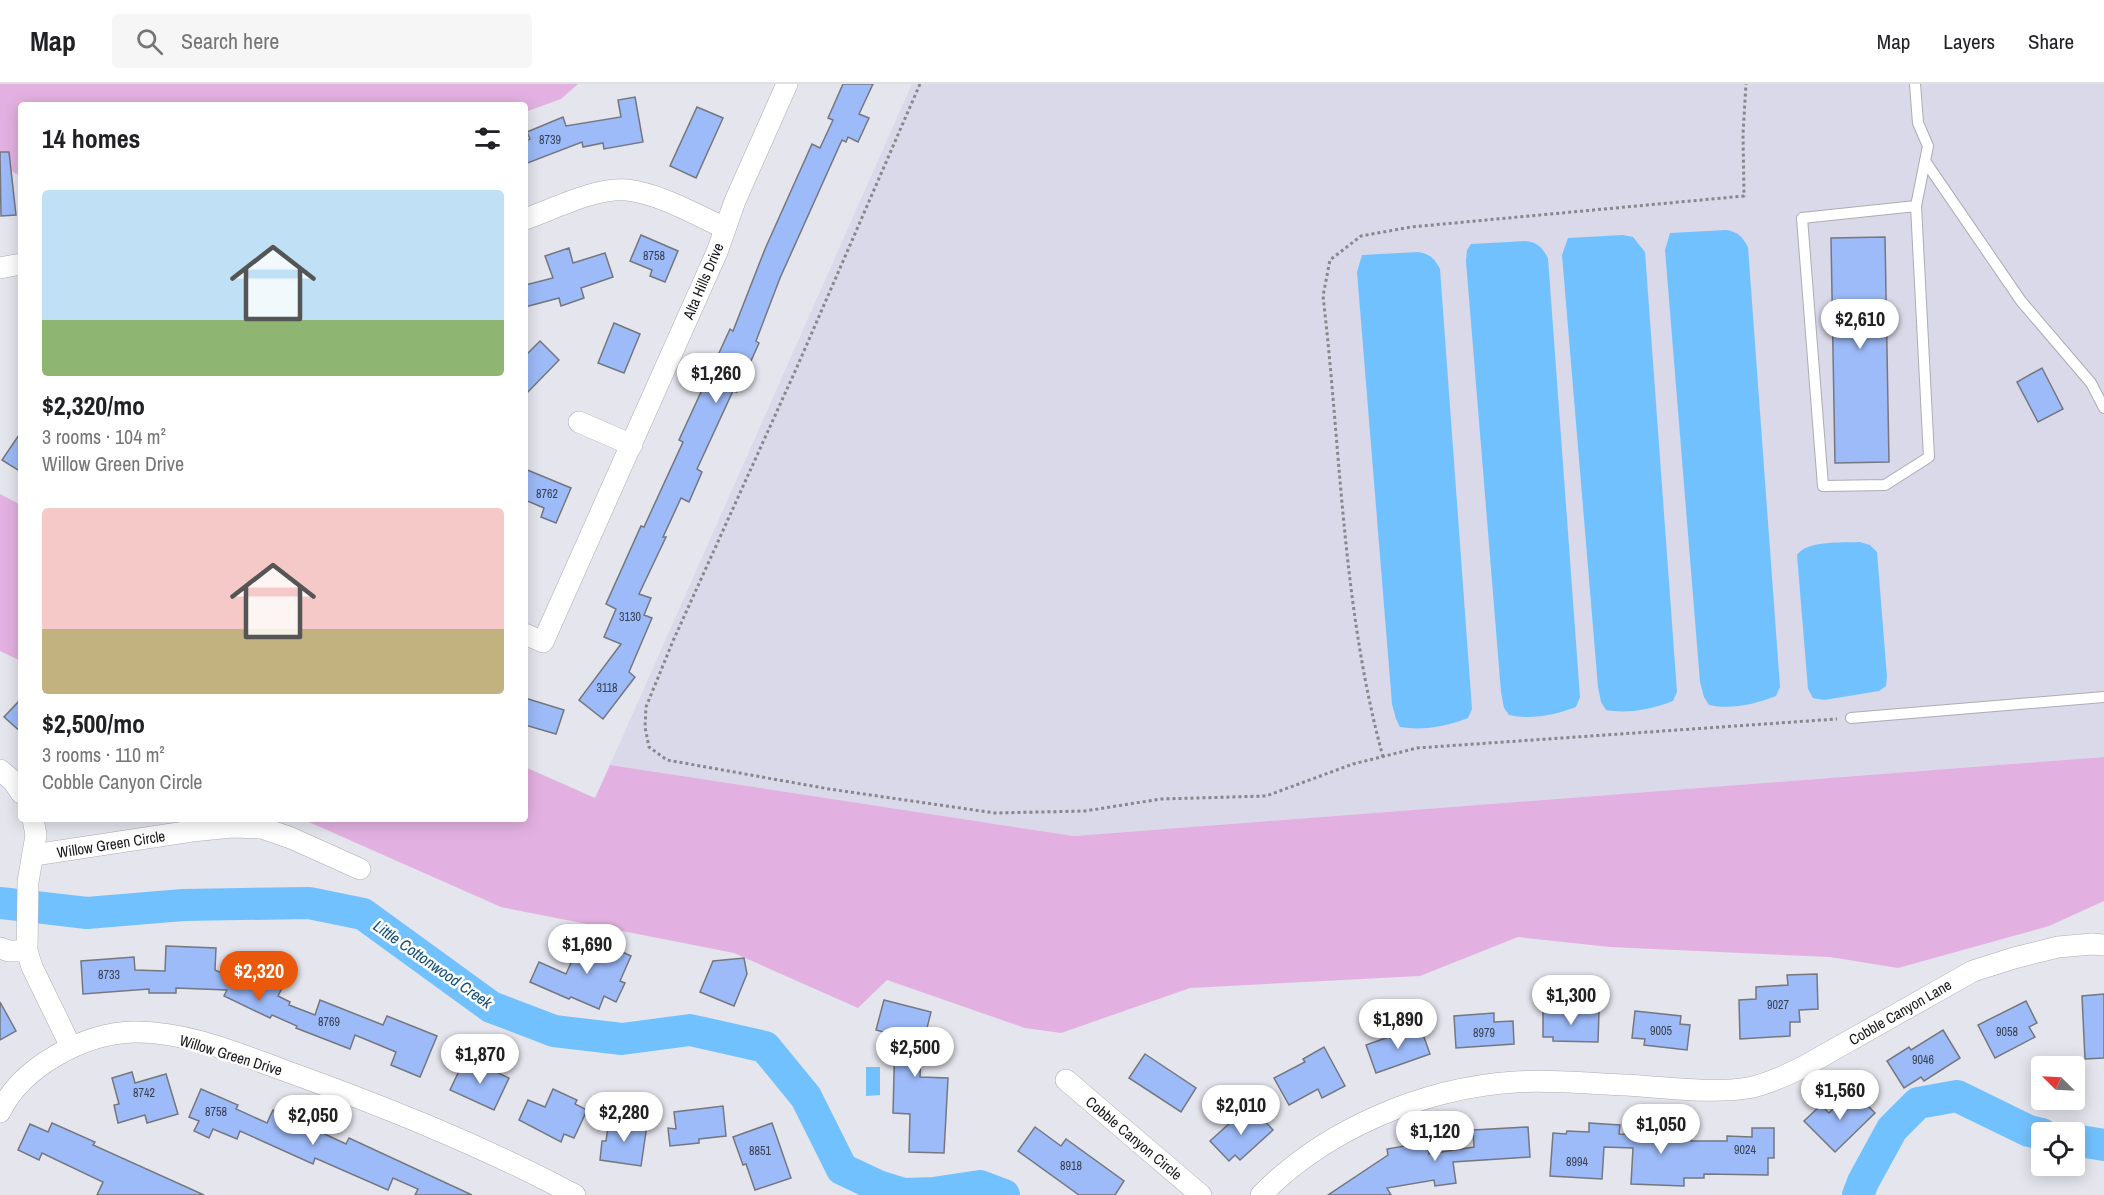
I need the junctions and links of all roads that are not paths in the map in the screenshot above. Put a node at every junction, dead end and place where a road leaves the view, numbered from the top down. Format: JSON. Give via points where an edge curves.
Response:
{"nodes":[{"id":1,"x":787,"y":84,"type":"edge"},
{"id":2,"x":1915,"y":84,"type":"edge"},
{"id":3,"x":1925,"y":161,"type":"junction"},
{"id":4,"x":1916,"y":206,"type":"junction"},
{"id":5,"x":528,"y":218,"type":"edge"},
{"id":6,"x":725,"y":228,"type":"junction"},
{"id":7,"x":18,"y":265,"type":"edge"},
{"id":8,"x":0,"y":268,"type":"edge"},
{"id":9,"x":2104,"y":408,"type":"edge"},
{"id":10,"x":579,"y":422,"type":"dead end"},
{"id":11,"x":632,"y":444,"type":"junction"},
{"id":12,"x":534,"y":638,"type":"edge"},
{"id":13,"x":2104,"y":697,"type":"edge"},
{"id":14,"x":1851,"y":718,"type":"road end"},
{"id":15,"x":0,"y":770,"type":"edge"},
{"id":16,"x":18,"y":788,"type":"edge"},
{"id":17,"x":34,"y":822,"type":"edge"},
{"id":18,"x":34,"y":855,"type":"junction"},
{"id":19,"x":360,"y":869,"type":"dead end"},
{"id":20,"x":27,"y":943,"type":"junction"},
{"id":21,"x":2104,"y":945,"type":"edge"},
{"id":22,"x":0,"y":948,"type":"edge"},
{"id":23,"x":71,"y":1047,"type":"junction"},
{"id":24,"x":1066,"y":1080,"type":"dead end"},
{"id":25,"x":0,"y":1112,"type":"edge"},
{"id":26,"x":575,"y":1195,"type":"edge"},
{"id":27,"x":1201,"y":1195,"type":"edge"},
{"id":28,"x":1261,"y":1195,"type":"edge"}],
"edges":[{"from":1,"to":6,"type":"street","name":"Alta Hills Drive"},
{"from":2,"to":3,"type":"lane","via":[[1918,123],[1928,146]]},
{"from":3,"to":4,"type":"lane"},
{"from":3,"to":9,"type":"lane","via":[[2021,301],[2091,383]]},
{"from":4,"to":4,"type":"lane","via":[[1929,458],[1885,485],[1823,486],[1802,218]]},
{"from":5,"to":6,"type":"street","via":[[585,197],[625,190],[650,195]]},
{"from":6,"to":11,"type":"street","name":"Alta Hills Drive"},
{"from":7,"to":8,"type":"street"},
{"from":10,"to":11,"type":"street"},
{"from":11,"to":12,"type":"street","name":"Alta Hills Drive"},
{"from":13,"to":14,"type":"lane"},
{"from":15,"to":16,"type":"street"},
{"from":17,"to":18,"type":"street","name":"Willow Green Circle"},
{"from":18,"to":19,"type":"street","name":"Willow Green Circle","via":[[192,831],[262,828]]},
{"from":18,"to":20,"type":"street","name":"Willow Green Circle","via":[[28,882]]},
{"from":20,"to":22,"type":"street","via":[[9,951]]},
{"from":20,"to":23,"type":"street","name":"Willow Green Circle","via":[[32,967]]},
{"from":21,"to":28,"type":"street","name":"Cobble Canyon Lane","via":[[2058,947],[1972,971],[1803,1067],[1747,1088],[1515,1082],[1422,1100],[1338,1136]]},
{"from":23,"to":25,"type":"street","name":"Willow Green Drive","via":[[41,1065],[20,1084]]},
{"from":23,"to":26,"type":"street","name":"Willow Green Drive","via":[[134,1032],[196,1041],[416,1120]]},
{"from":24,"to":27,"type":"street","name":"Cobble Canyon Circle"}]}
